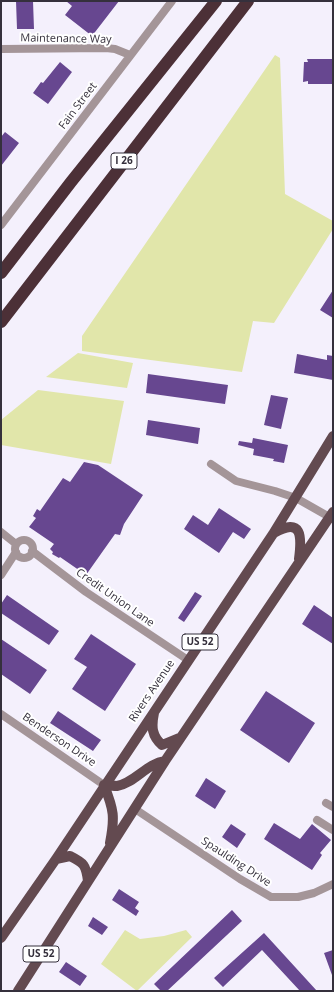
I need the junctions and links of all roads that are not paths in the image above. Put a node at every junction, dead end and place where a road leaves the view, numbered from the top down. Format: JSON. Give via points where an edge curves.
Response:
{"nodes":[{"id":1,"x":172,"y":1,"type":"edge"},
{"id":2,"x":216,"y":1,"type":"edge"},
{"id":3,"x":248,"y":1,"type":"edge"},
{"id":4,"x":1,"y":49,"type":"edge"},
{"id":5,"x":130,"y":55,"type":"junction"},
{"id":6,"x":1,"y":225,"type":"edge"},
{"id":7,"x":1,"y":273,"type":"edge"},
{"id":8,"x":1,"y":322,"type":"edge"},
{"id":9,"x":333,"y":436,"type":"edge"},
{"id":10,"x":211,"y":464,"type":"dead end"},
{"id":11,"x":296,"y":498,"type":"junction"},
{"id":12,"x":332,"y":516,"type":"edge"},
{"id":13,"x":1,"y":532,"type":"edge"},
{"id":14,"x":272,"y":534,"type":"junction"},
{"id":15,"x":16,"y":548,"type":"junction"},
{"id":16,"x":32,"y":552,"type":"junction"},
{"id":17,"x":299,"y":561,"type":"junction"},
{"id":18,"x":1,"y":575,"type":"edge"},
{"id":19,"x":188,"y":660,"type":"junction"},
{"id":20,"x":154,"y":709,"type":"junction"},
{"id":21,"x":1,"y":714,"type":"edge"},
{"id":22,"x":182,"y":736,"type":"junction"},
{"id":23,"x":165,"y":762,"type":"junction"},
{"id":24,"x":104,"y":785,"type":"junction"},
{"id":25,"x":135,"y":809,"type":"junction"},
{"id":26,"x":317,"y":820,"type":"dead end"},
{"id":27,"x":333,"y":830,"type":"edge"},
{"id":28,"x":110,"y":848,"type":"junction"},
{"id":29,"x":56,"y":859,"type":"junction"},
{"id":30,"x":88,"y":881,"type":"junction"},
{"id":31,"x":333,"y":884,"type":"edge"},
{"id":32,"x":1,"y":938,"type":"edge"},
{"id":33,"x":18,"y":991,"type":"edge"}],
"edges":[{"from":1,"to":5,"type":"street","name":"Fain Street"},
{"from":2,"to":7,"type":"highway","number":"I 26","via":[[75,176]]},
{"from":3,"to":8,"type":"highway","number":"I 26"},
{"from":4,"to":5,"type":"street","name":"Maintenance Way","via":[[106,48]]},
{"from":5,"to":6,"type":"street","name":"Fain Street"},
{"from":9,"to":11,"type":"main road","name":"Rivers Avenue","number":"US 52"},
{"from":10,"to":11,"type":"street","via":[[236,481]]},
{"from":11,"to":12,"type":"street"},
{"from":11,"to":14,"type":"main road","name":"Rivers Avenue","number":"US 52"},
{"from":12,"to":17,"type":"main road","number":"US 52"},
{"from":13,"to":15,"type":"street"},
{"from":14,"to":17,"type":"main road","via":[[285,527],[294,528],[298,532],[302,540]]},
{"from":14,"to":19,"type":"main road","name":"Rivers Avenue","number":"US 52"},
{"from":15,"to":16,"type":"street","via":[[20,556],[26,557]]},
{"from":15,"to":16,"type":"street","via":[[23,540],[29,541]]},
{"from":15,"to":18,"type":"street"},
{"from":16,"to":19,"type":"street","name":"Credit Union Lane","via":[[86,592]]},
{"from":17,"to":22,"type":"main road","number":"US 52"},
{"from":19,"to":20,"type":"main road","name":"Rivers Avenue","number":"US 52"},
{"from":20,"to":22,"type":"main road","via":[[152,732],[162,745]]},
{"from":20,"to":24,"type":"main road","name":"Rivers Avenue","number":"US 52"},
{"from":21,"to":24,"type":"street","name":"Benderson Drive"},
{"from":22,"to":23,"type":"main road","number":"US 52"},
{"from":23,"to":24,"type":"main road","via":[[156,762],[145,772],[118,786]]},
{"from":23,"to":25,"type":"main road","number":"US 52"},
{"from":24,"to":28,"type":"main road","via":[[112,803],[115,820]]},
{"from":24,"to":29,"type":"main road","name":"Rivers Avenue","number":"US 52"},
{"from":25,"to":28,"type":"main road","number":"US 52"},
{"from":25,"to":31,"type":"street","name":"Spaulding Drive","via":[[271,897],[298,897]]},
{"from":26,"to":27,"type":"street"},
{"from":28,"to":30,"type":"main road","number":"US 52"},
{"from":29,"to":30,"type":"main road","via":[[70,856],[78,860],[86,867]]},
{"from":29,"to":32,"type":"main road","name":"Rivers Avenue","number":"US 52"},
{"from":30,"to":33,"type":"main road","number":"US 52"}]}
